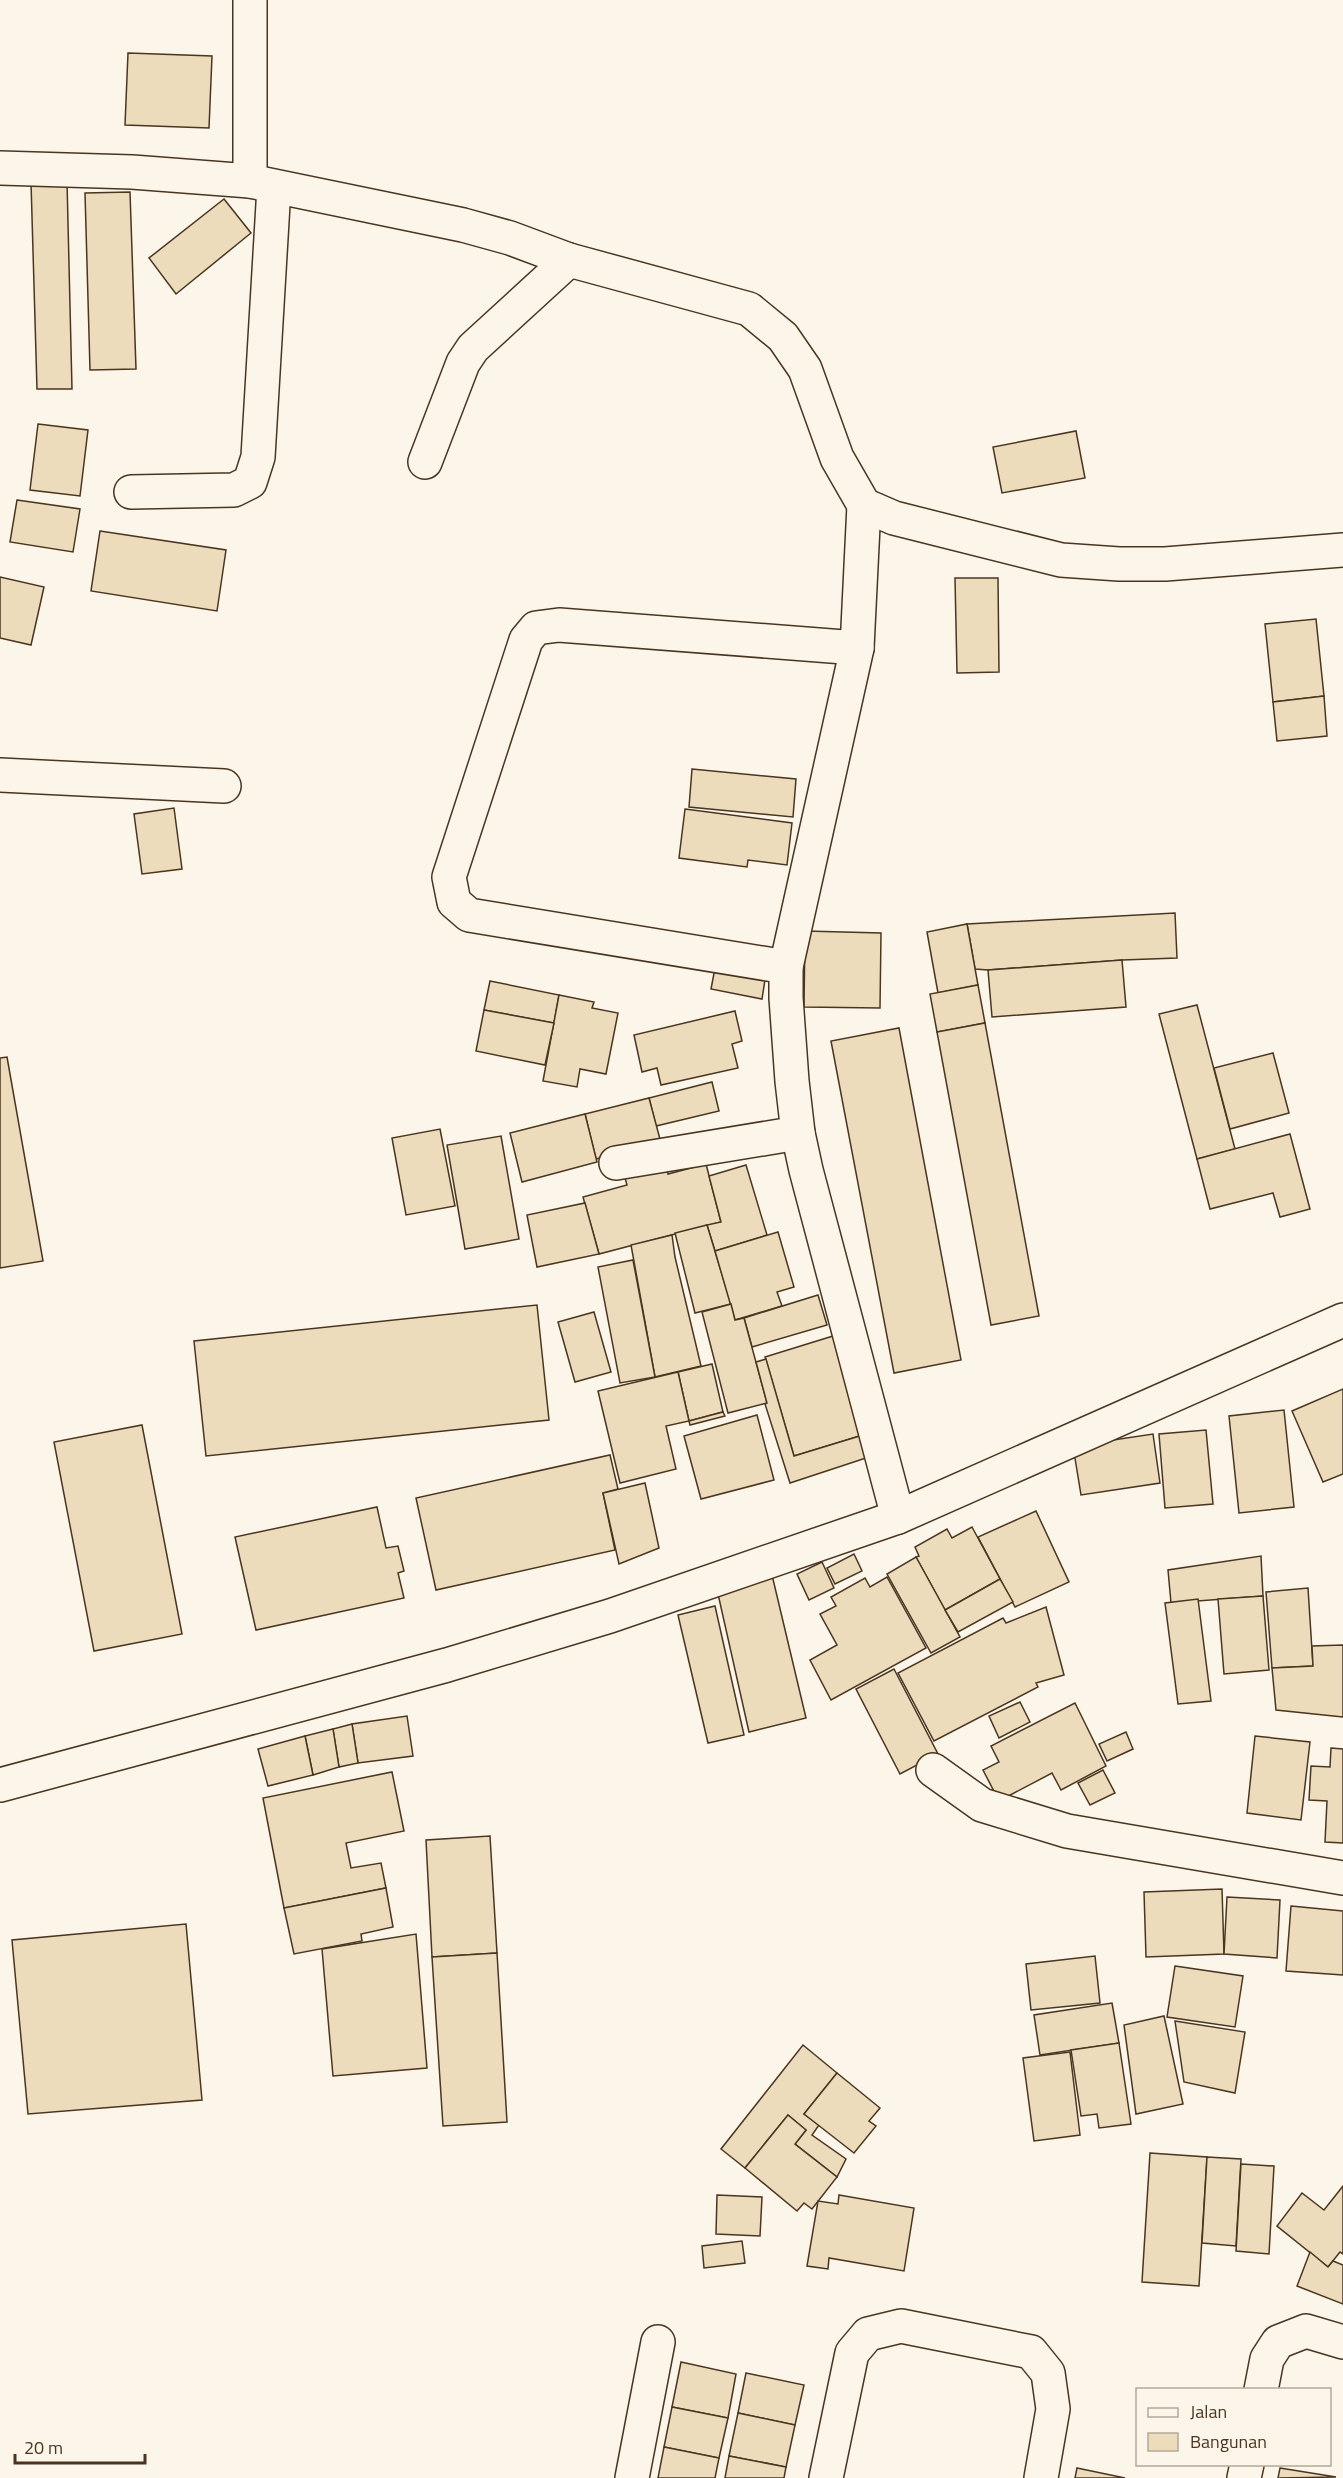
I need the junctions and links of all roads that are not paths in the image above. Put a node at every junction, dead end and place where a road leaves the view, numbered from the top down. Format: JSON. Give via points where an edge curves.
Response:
{"nodes":[{"id":1,"x":250,"y":0,"type":"edge"},
{"id":2,"x":0,"y":168,"type":"edge"},
{"id":3,"x":262,"y":184,"type":"junction"},
{"id":4,"x":569,"y":260,"type":"junction"},
{"id":5,"x":425,"y":462,"type":"dead end"},
{"id":6,"x":131,"y":492,"type":"dead end"},
{"id":7,"x":864,"y":505,"type":"junction"},
{"id":8,"x":1343,"y":550,"type":"edge"},
{"id":9,"x":857,"y":648,"type":"junction"},
{"id":10,"x":0,"y":775,"type":"edge"},
{"id":11,"x":224,"y":786,"type":"dead end"},
{"id":12,"x":786,"y":967,"type":"junction"},
{"id":13,"x":798,"y":1132,"type":"junction"},
{"id":14,"x":616,"y":1162,"type":"dead end"},
{"id":15,"x":1343,"y":1320,"type":"edge"},
{"id":16,"x":898,"y":1517,"type":"junction"},
{"id":17,"x":933,"y":1770,"type":"dead end"},
{"id":18,"x":0,"y":1785,"type":"edge"},
{"id":19,"x":1343,"y":1878,"type":"edge"},
{"id":20,"x":658,"y":2342,"type":"dead end"},
{"id":21,"x":1343,"y":2342,"type":"edge"},
{"id":22,"x":1261,"y":2388,"type":"edge"},
{"id":23,"x":632,"y":2478,"type":"edge"},
{"id":24,"x":826,"y":2478,"type":"edge"},
{"id":25,"x":1041,"y":2478,"type":"edge"}],
"edges":[{"from":1,"to":3,"type":"street"},
{"from":2,"to":3,"type":"street","via":[[132,172]]},
{"from":3,"to":4,"type":"street","via":[[463,225]]},
{"from":3,"to":6,"type":"street","via":[[258,457],[250,482],[234,490]]},
{"from":4,"to":5,"type":"street","via":[[473,348],[463,363]]},
{"from":4,"to":7,"type":"street","via":[[749,309],[769,323],[804,369],[837,458]]},
{"from":7,"to":8,"type":"street","via":[[894,518],[1061,560],[1165,564]]},
{"from":7,"to":9,"type":"street"},
{"from":9,"to":12,"type":"street"},
{"from":9,"to":12,"type":"street","via":[[559,625],[536,628],[526,640],[449,877],[454,902],[470,915]]},
{"from":10,"to":11,"type":"street"},
{"from":12,"to":13,"type":"street"},
{"from":13,"to":14,"type":"street"},
{"from":13,"to":16,"type":"street"},
{"from":15,"to":16,"type":"street"},
{"from":16,"to":18,"type":"street","via":[[556,1633]]},
{"from":17,"to":19,"type":"street","via":[[982,1805],[1067,1831]]},
{"from":20,"to":23,"type":"street"},
{"from":21,"to":22,"type":"street","via":[[1306,2331],[1278,2342],[1267,2359]]},
{"from":24,"to":25,"type":"street","via":[[852,2353],[868,2334],[901,2326],[1031,2352],[1048,2373],[1053,2409]]}]}
